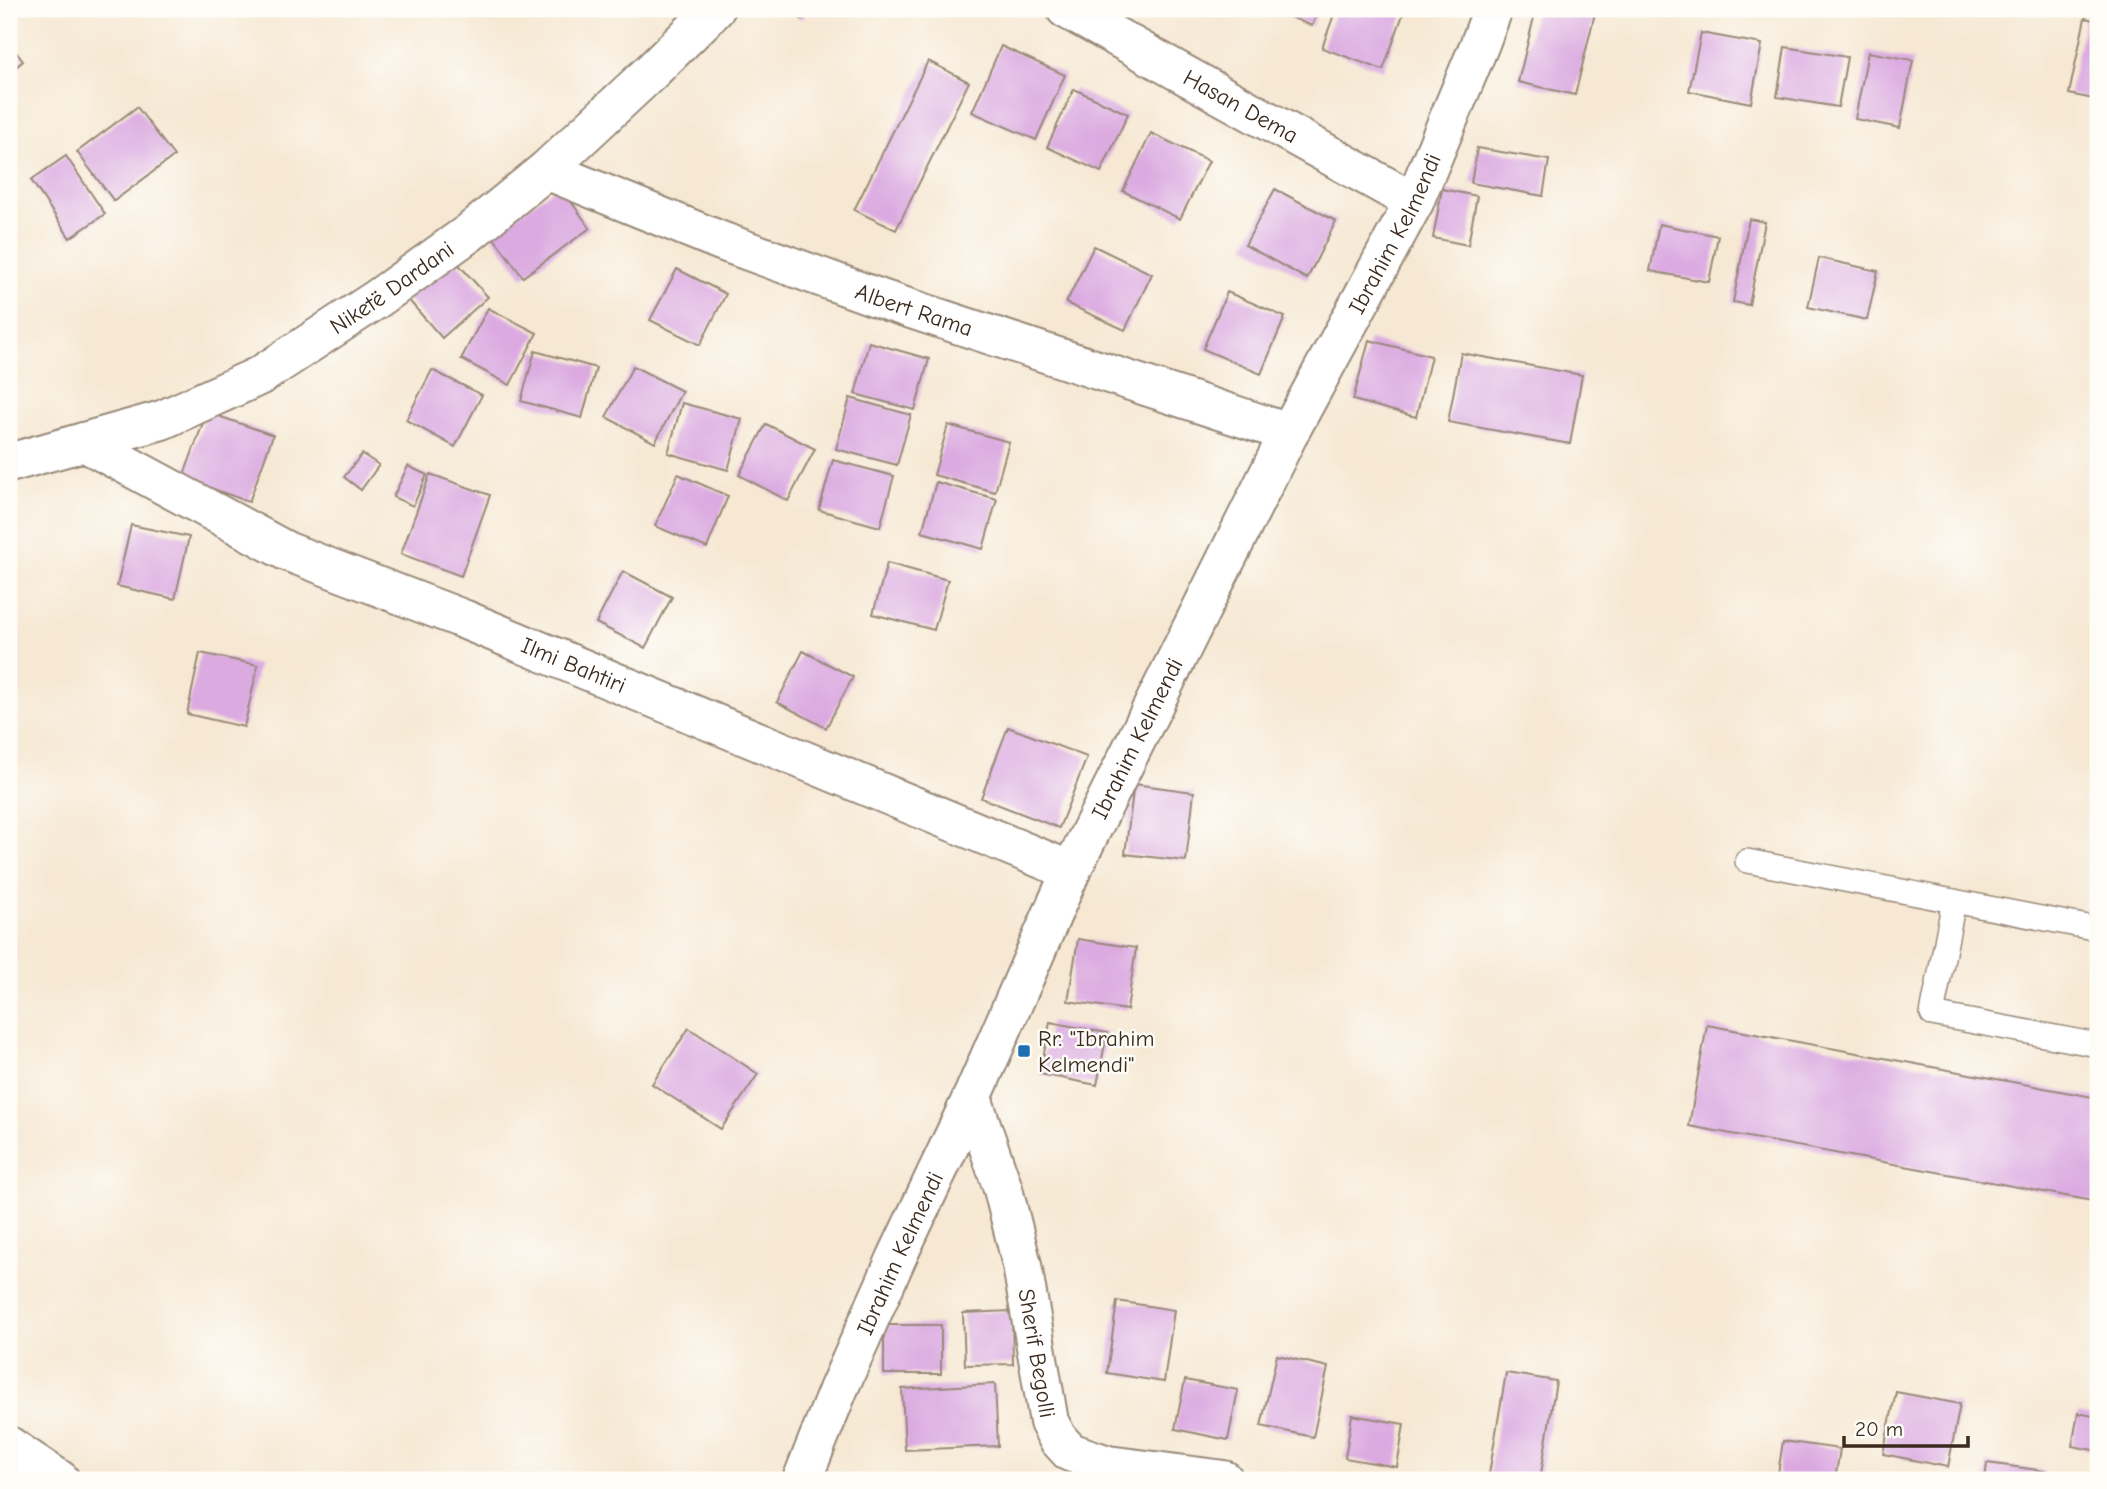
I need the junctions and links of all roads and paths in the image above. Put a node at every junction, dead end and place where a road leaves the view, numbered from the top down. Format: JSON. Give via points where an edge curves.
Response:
{"nodes":[{"id":1,"x":715,"y":9,"type":"edge"},
{"id":2,"x":1066,"y":9,"type":"edge"},
{"id":3,"x":1493,"y":9,"type":"edge"},
{"id":4,"x":546,"y":170,"type":"junction"},
{"id":5,"x":1414,"y":202,"type":"junction"},
{"id":6,"x":1289,"y":433,"type":"junction"},
{"id":7,"x":84,"y":442,"type":"junction"},
{"id":8,"x":9,"y":463,"type":"edge"},
{"id":9,"x":1747,"y":861,"type":"dead end"},
{"id":10,"x":1071,"y":871,"type":"junction"},
{"id":11,"x":1954,"y":901,"type":"junction"},
{"id":12,"x":2098,"y":929,"type":"edge"},
{"id":13,"x":2098,"y":1045,"type":"edge"},
{"id":14,"x":972,"y":1098,"type":"junction"},
{"id":15,"x":9,"y":1446,"type":"edge"},
{"id":16,"x":60,"y":1480,"type":"edge"},
{"id":17,"x":802,"y":1480,"type":"edge"},
{"id":18,"x":1224,"y":1480,"type":"edge"}],
"edges":[{"from":1,"to":4,"type":"street","name":"Niketë Dardani"},
{"from":2,"to":5,"type":"street","name":"Hasan Dema"},
{"from":3,"to":5,"type":"street","name":"Ibrahim Kelmendi"},
{"from":4,"to":6,"type":"street","name":"Albert Rama","via":[[884,300]]},
{"from":4,"to":7,"type":"street","name":"Niketë Dardani","via":[[469,233],[261,375],[162,420]]},
{"from":5,"to":6,"type":"street","name":"Ibrahim Kelmendi"},
{"from":6,"to":10,"type":"street","name":"Ibrahim Kelmendi"},
{"from":7,"to":8,"type":"street","name":"Niketë Dardani"},
{"from":7,"to":10,"type":"street","name":"Ilmi Bahtiri","via":[[286,551],[463,619]]},
{"from":9,"to":11,"type":"lane"},
{"from":10,"to":14,"type":"street","name":"Ibrahim Kelmendi"},
{"from":11,"to":12,"type":"lane"},
{"from":11,"to":13,"type":"lane","via":[[1932,1014]]},
{"from":14,"to":17,"type":"street","name":"Ibrahim Kelmendi","via":[[897,1257]]},
{"from":14,"to":18,"type":"street","name":"Sherif Begolli","via":[[1016,1240],[1049,1422],[1058,1439],[1070,1451],[1108,1465]]},
{"from":15,"to":16,"type":"street"}]}
